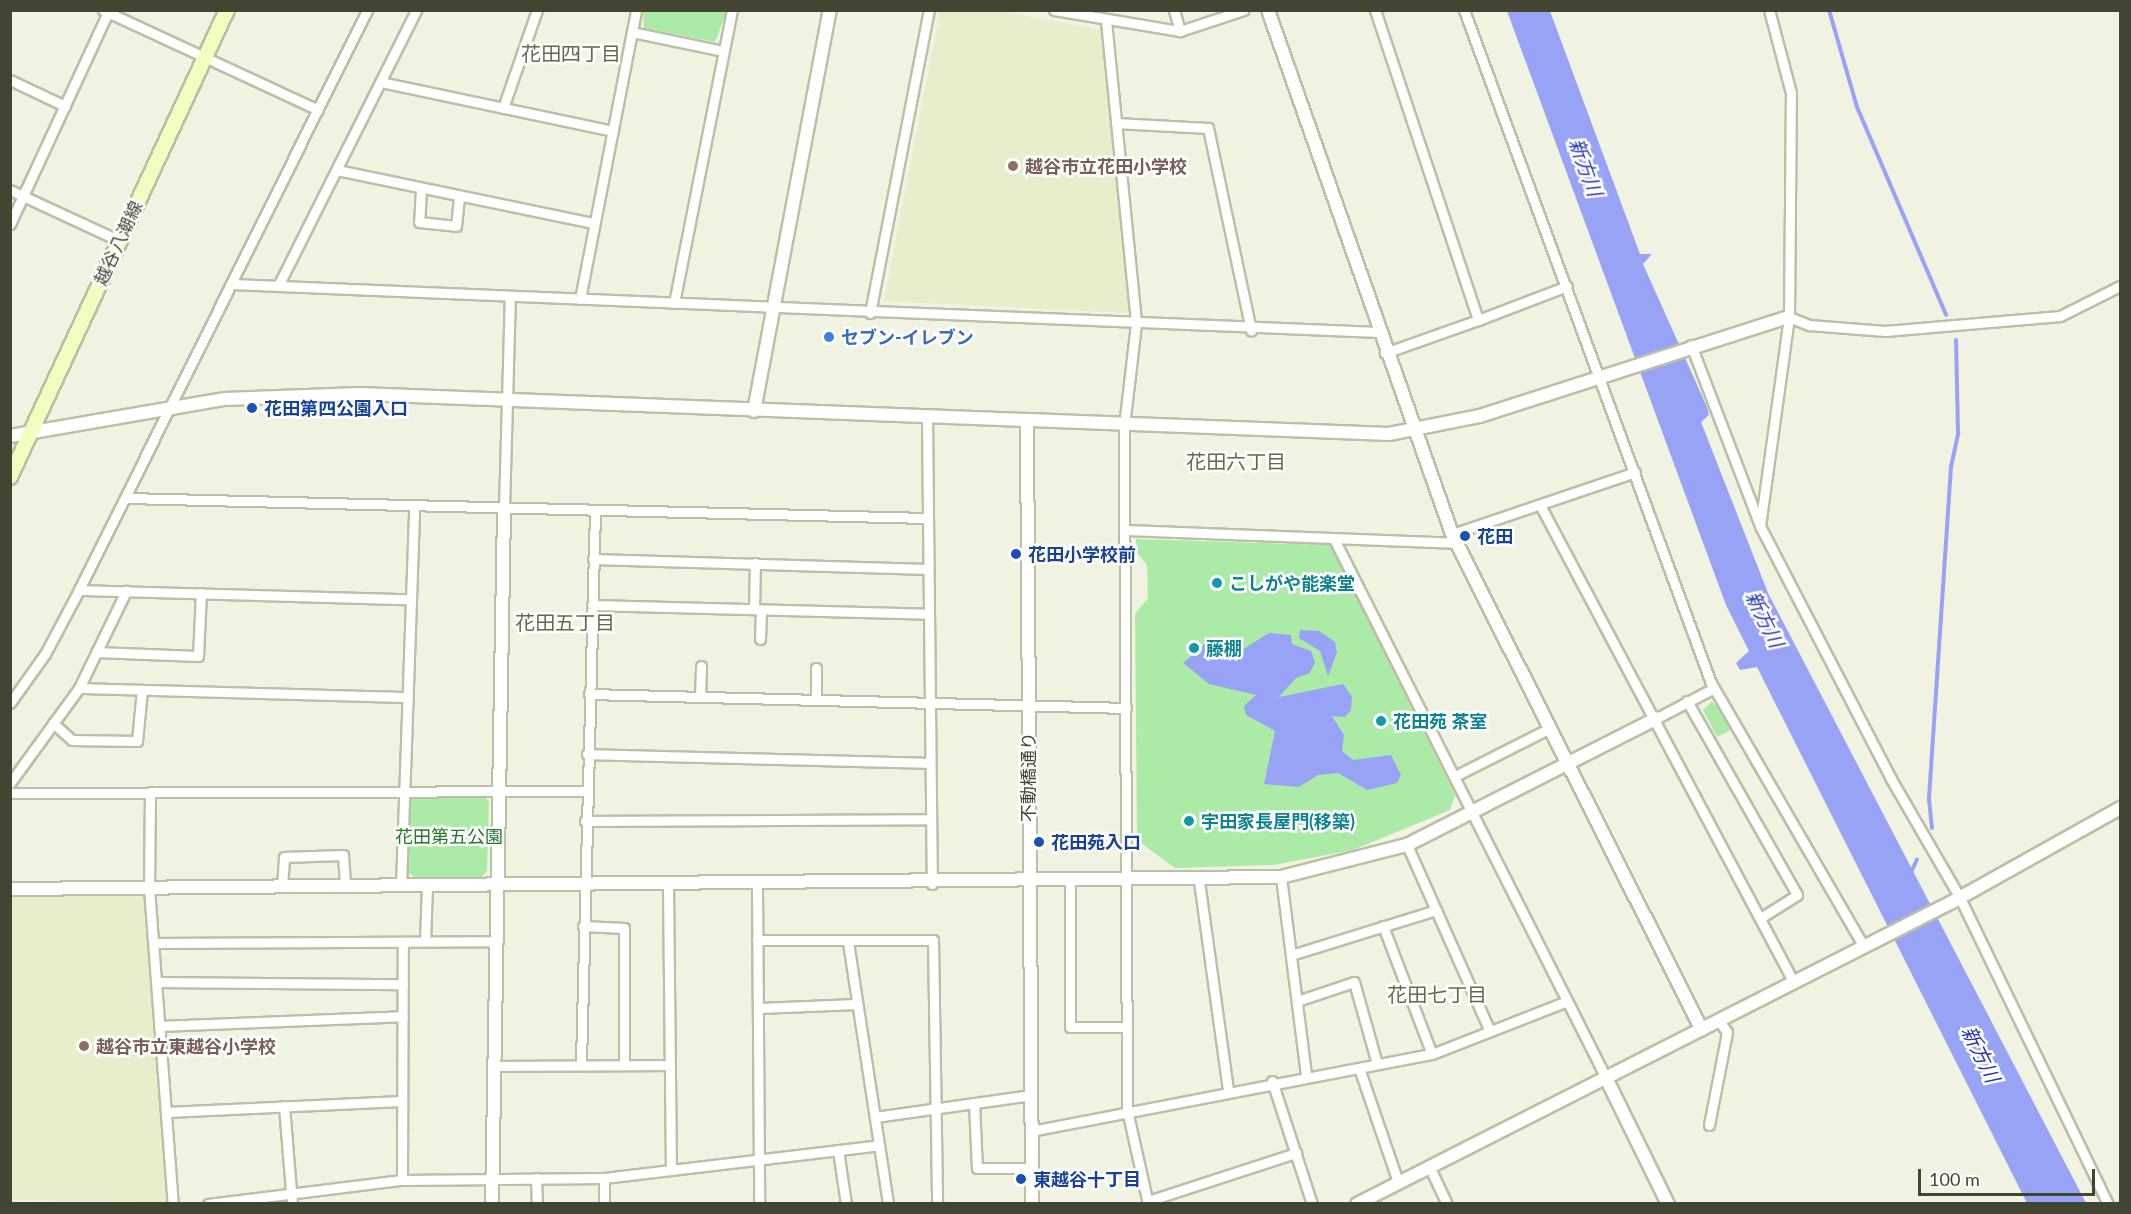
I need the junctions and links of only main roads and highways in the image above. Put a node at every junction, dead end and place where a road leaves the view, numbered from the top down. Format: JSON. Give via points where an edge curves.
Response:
{"nodes":[{"id":1,"x":227,"y":10,"type":"edge"},
{"id":2,"x":10,"y":477,"type":"edge"}],
"edges":[{"from":1,"to":2,"type":"main road","name":"越谷八潮線"}]}
